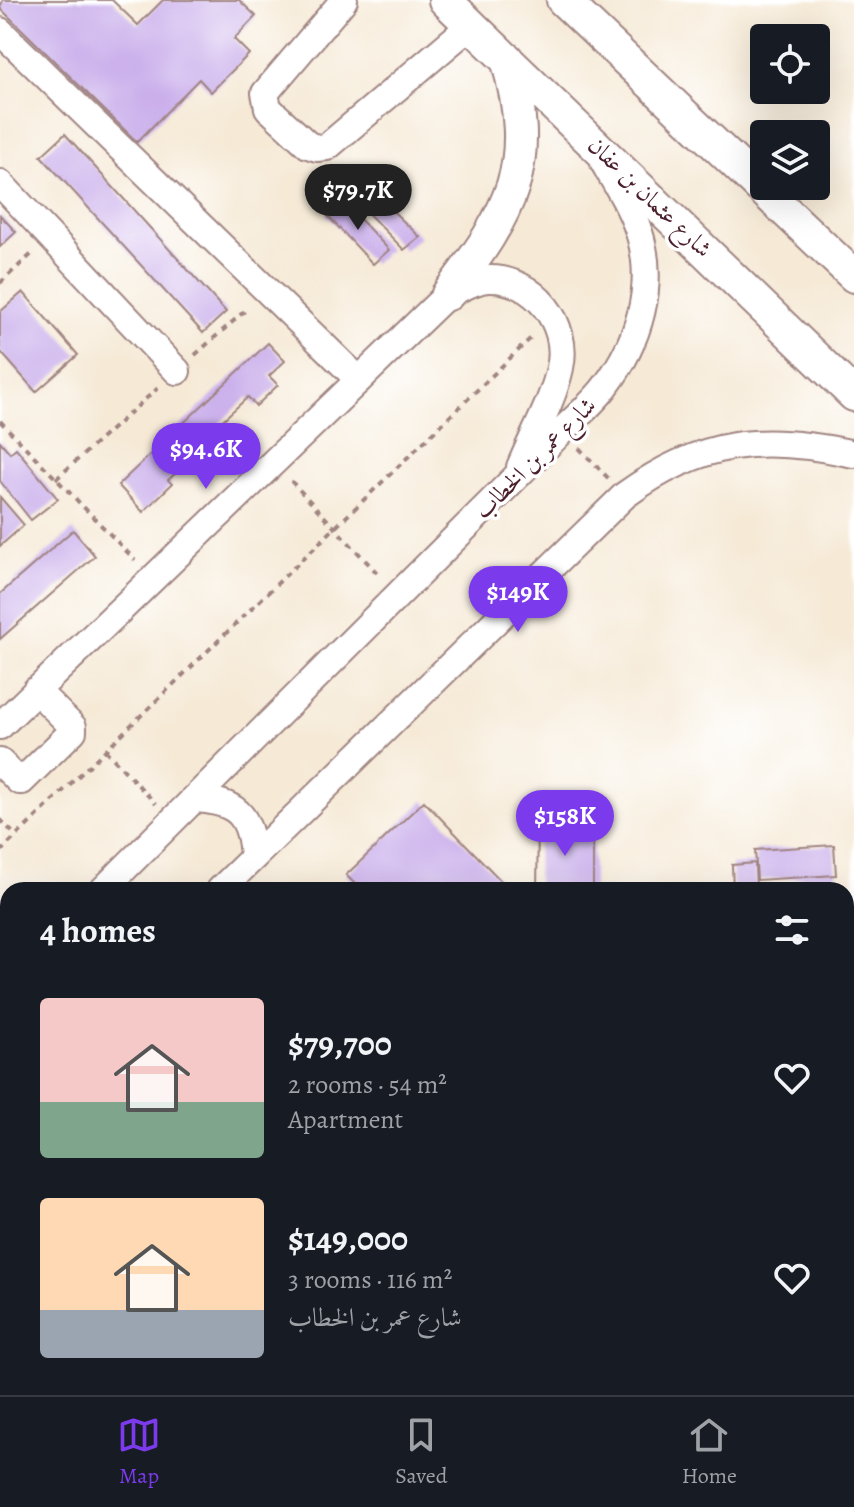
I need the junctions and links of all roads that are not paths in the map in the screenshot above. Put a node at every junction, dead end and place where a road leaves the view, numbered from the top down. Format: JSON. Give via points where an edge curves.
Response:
{"nodes":[{"id":1,"x":344,"y":0,"type":"edge"},
{"id":2,"x":445,"y":0,"type":"edge"},
{"id":3,"x":563,"y":0,"type":"edge"},
{"id":4,"x":471,"y":25,"type":"junction"},
{"id":5,"x":0,"y":31,"type":"edge"},
{"id":6,"x":507,"y":59,"type":"junction"},
{"id":7,"x":590,"y":139,"type":"junction"},
{"id":8,"x":0,"y":183,"type":"edge"},
{"id":9,"x":854,"y":276,"type":"edge"},
{"id":10,"x":448,"y":294,"type":"junction"},
{"id":11,"x":177,"y":371,"type":"dead end"},
{"id":12,"x":359,"y":380,"type":"junction"},
{"id":13,"x":854,"y":395,"type":"edge"},
{"id":14,"x":854,"y":454,"type":"edge"},
{"id":15,"x":516,"y":477,"type":"junction"},
{"id":16,"x":36,"y":690,"type":"junction"},
{"id":17,"x":0,"y":726,"type":"edge"},
{"id":18,"x":0,"y":762,"type":"edge"},
{"id":19,"x":193,"y":799,"type":"junction"},
{"id":20,"x":253,"y":858,"type":"junction"},
{"id":21,"x":111,"y":882,"type":"edge"},
{"id":22,"x":228,"y":882,"type":"edge"}],
"edges":[{"from":1,"to":4,"type":"street","via":[[265,93],[268,108],[317,148],[327,147]]},
{"from":2,"to":4,"type":"main road","name":"شارع عثمان بن عفان"},
{"from":3,"to":9,"type":"main road"},
{"from":4,"to":6,"type":"main road","name":"شارع عثمان بن عفان"},
{"from":5,"to":12,"type":"street"},
{"from":6,"to":7,"type":"main road","name":"شارع عثمان بن عفان"},
{"from":6,"to":10,"type":"main road","via":[[517,93],[519,164],[495,231]]},
{"from":7,"to":13,"type":"main road","name":"شارع عثمان بن عفان"},
{"from":7,"to":15,"type":"street","name":"شارع عمر بن الخطاب","via":[[639,232],[645,266],[637,333],[603,390]]},
{"from":8,"to":11,"type":"street"},
{"from":10,"to":12,"type":"street"},
{"from":10,"to":15,"type":"street","via":[[485,278],[505,280],[541,300],[560,333],[560,368]]},
{"from":12,"to":16,"type":"street"},
{"from":14,"to":20,"type":"street","via":[[785,442],[740,444],[697,454],[656,473],[625,495]]},
{"from":15,"to":19,"type":"street","name":"شارع عمر بن الخطاب"},
{"from":16,"to":17,"type":"street"},
{"from":16,"to":18,"type":"street","via":[[73,731],[22,781]]},
{"from":19,"to":20,"type":"street","via":[[234,807],[246,821]]},
{"from":19,"to":21,"type":"street","name":"شارع عمر بن الخطاب"},
{"from":20,"to":22,"type":"street"}]}
